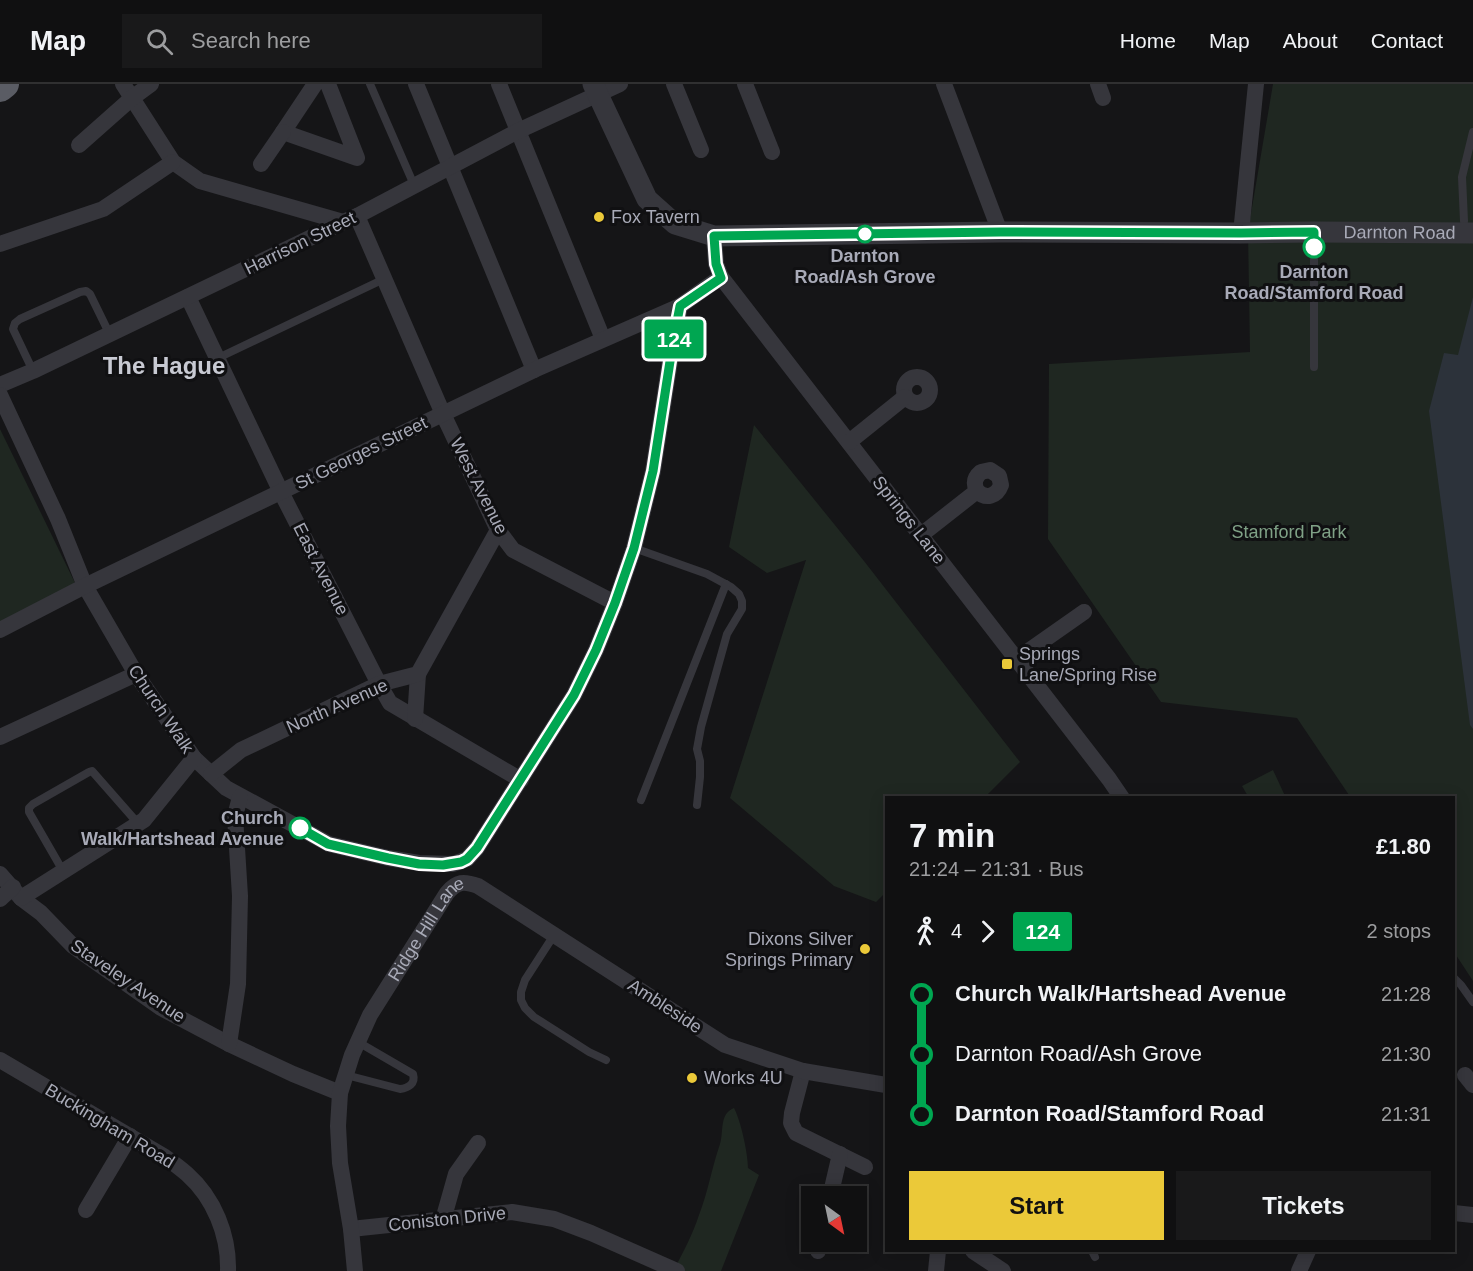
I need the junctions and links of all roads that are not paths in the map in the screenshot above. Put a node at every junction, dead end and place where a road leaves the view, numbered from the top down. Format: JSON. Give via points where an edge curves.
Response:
{"nodes":[{"id":1,"x":5,"y":84,"type":"edge"},
{"id":2,"x":123,"y":84,"type":"edge"},
{"id":3,"x":151,"y":84,"type":"edge"},
{"id":4,"x":315,"y":84,"type":"edge"},
{"id":5,"x":328,"y":84,"type":"edge"},
{"id":6,"x":370,"y":84,"type":"edge"},
{"id":7,"x":416,"y":84,"type":"edge"},
{"id":8,"x":499,"y":84,"type":"edge"},
{"id":9,"x":620,"y":84,"type":"edge"},
{"id":10,"x":674,"y":84,"type":"edge"},
{"id":11,"x":745,"y":84,"type":"edge"},
{"id":12,"x":945,"y":84,"type":"edge"},
{"id":13,"x":1256,"y":84,"type":"edge"},
{"id":14,"x":0,"y":88,"type":"edge"},
{"id":15,"x":595,"y":89,"type":"edge"},
{"id":16,"x":132,"y":98,"type":"junction"},
{"id":17,"x":518,"y":131,"type":"junction"},
{"id":18,"x":283,"y":132,"type":"junction"},
{"id":19,"x":1473,"y":132,"type":"edge"},
{"id":20,"x":80,"y":145,"type":"dead end"},
{"id":21,"x":700,"y":150,"type":"dead end"},
{"id":22,"x":772,"y":152,"type":"dead end"},
{"id":23,"x":173,"y":162,"type":"junction"},
{"id":24,"x":261,"y":164,"type":"dead end"},
{"id":25,"x":450,"y":167,"type":"junction"},
{"id":26,"x":414,"y":185,"type":"junction"},
{"id":27,"x":350,"y":219,"type":"junction"},
{"id":28,"x":1468,"y":227,"type":"edge"},
{"id":29,"x":1000,"y":232,"type":"junction"},
{"id":30,"x":1314,"y":232,"type":"junction"},
{"id":31,"x":1241,"y":233,"type":"junction"},
{"id":32,"x":714,"y":236,"type":"junction"},
{"id":33,"x":0,"y":243,"type":"edge"},
{"id":34,"x":721,"y":278,"type":"junction"},
{"id":35,"x":384,"y":279,"type":"junction"},
{"id":36,"x":188,"y":297,"type":"junction"},
{"id":37,"x":680,"y":306,"type":"junction"},
{"id":38,"x":110,"y":335,"type":"junction"},
{"id":39,"x":603,"y":339,"type":"junction"},
{"id":40,"x":218,"y":358,"type":"junction"},
{"id":41,"x":1314,"y":367,"type":"dead end"},
{"id":42,"x":534,"y":370,"type":"junction"},
{"id":43,"x":33,"y":371,"type":"junction"},
{"id":44,"x":0,"y":385,"type":"edge"},
{"id":45,"x":0,"y":394,"type":"edge"},
{"id":46,"x":905,"y":397,"type":"dead end"},
{"id":47,"x":443,"y":414,"type":"junction"},
{"id":48,"x":849,"y":442,"type":"junction"},
{"id":49,"x":977,"y":491,"type":"dead end"},
{"id":50,"x":281,"y":492,"type":"junction"},
{"id":51,"x":498,"y":531,"type":"junction"},
{"id":52,"x":921,"y":535,"type":"junction"},
{"id":53,"x":634,"y":548,"type":"junction"},
{"id":54,"x":726,"y":584,"type":"junction"},
{"id":55,"x":85,"y":586,"type":"junction"},
{"id":56,"x":615,"y":603,"type":"junction"},
{"id":57,"x":1084,"y":612,"type":"dead end"},
{"id":58,"x":0,"y":630,"type":"edge"},
{"id":59,"x":1017,"y":659,"type":"junction"},
{"id":60,"x":136,"y":674,"type":"junction"},
{"id":61,"x":418,"y":674,"type":"junction"},
{"id":62,"x":379,"y":684,"type":"junction"},
{"id":63,"x":415,"y":719,"type":"junction"},
{"id":64,"x":0,"y":737,"type":"edge"},
{"id":65,"x":194,"y":758,"type":"junction"},
{"id":66,"x":211,"y":774,"type":"junction"},
{"id":67,"x":521,"y":780,"type":"junction"},
{"id":68,"x":240,"y":796,"type":"junction"},
{"id":69,"x":1121,"y":796,"type":"edge"},
{"id":70,"x":641,"y":800,"type":"dead end"},
{"id":71,"x":697,"y":805,"type":"dead end"},
{"id":72,"x":138,"y":825,"type":"junction"},
{"id":73,"x":461,"y":862,"type":"junction"},
{"id":74,"x":63,"y":871,"type":"junction"},
{"id":75,"x":0,"y":874,"type":"edge"},
{"id":76,"x":463,"y":883,"type":"junction"},
{"id":77,"x":11,"y":895,"type":"edge"},
{"id":78,"x":554,"y":935,"type":"junction"},
{"id":79,"x":1455,"y":979,"type":"edge"},
{"id":80,"x":1473,"y":1002,"type":"edge"},
{"id":81,"x":358,"y":1042,"type":"junction"},
{"id":82,"x":229,"y":1044,"type":"junction"},
{"id":83,"x":0,"y":1060,"type":"edge"},
{"id":84,"x":606,"y":1060,"type":"dead end"},
{"id":85,"x":803,"y":1071,"type":"junction"},
{"id":86,"x":346,"y":1075,"type":"junction"},
{"id":87,"x":885,"y":1085,"type":"edge"},
{"id":88,"x":340,"y":1093,"type":"junction"},
{"id":89,"x":130,"y":1136,"type":"junction"},
{"id":90,"x":478,"y":1143,"type":"dead end"},
{"id":91,"x":840,"y":1154,"type":"junction"},
{"id":92,"x":865,"y":1167,"type":"dead end"},
{"id":93,"x":833,"y":1186,"type":"edge"},
{"id":94,"x":86,"y":1210,"type":"dead end"},
{"id":95,"x":1455,"y":1213,"type":"edge"},
{"id":96,"x":1473,"y":1215,"type":"edge"},
{"id":97,"x":442,"y":1220,"type":"junction"},
{"id":98,"x":351,"y":1229,"type":"junction"},
{"id":99,"x":938,"y":1252,"type":"edge"},
{"id":100,"x":975,"y":1252,"type":"edge"},
{"id":101,"x":1308,"y":1252,"type":"edge"},
{"id":102,"x":228,"y":1271,"type":"edge"},
{"id":103,"x":355,"y":1271,"type":"edge"},
{"id":104,"x":677,"y":1271,"type":"edge"},
{"id":105,"x":936,"y":1271,"type":"edge"},
{"id":106,"x":1004,"y":1271,"type":"edge"},
{"id":107,"x":1299,"y":1271,"type":"edge"}],
"edges":[{"from":1,"to":14,"type":"highway"},
{"from":2,"to":16,"type":"street"},
{"from":3,"to":16,"type":"street"},
{"from":4,"to":18,"type":"street"},
{"from":5,"to":18,"type":"street","via":[[357,158]]},
{"from":6,"to":26,"type":"lane"},
{"from":7,"to":25,"type":"street"},
{"from":8,"to":17,"type":"street"},
{"from":9,"to":15,"type":"street","name":"Harrison Street"},
{"from":10,"to":21,"type":"street"},
{"from":11,"to":22,"type":"street"},
{"from":12,"to":29,"type":"street"},
{"from":13,"to":31,"type":"street"},
{"from":15,"to":17,"type":"street","name":"Harrison Street"},
{"from":15,"to":32,"type":"street","via":[[647,199],[675,224]]},
{"from":16,"to":20,"type":"street"},
{"from":16,"to":23,"type":"street"},
{"from":17,"to":25,"type":"street","name":"Harrison Street"},
{"from":17,"to":39,"type":"street"},
{"from":18,"to":24,"type":"street"},
{"from":19,"to":28,"type":"lane","via":[[1462,177]]},
{"from":23,"to":27,"type":"street","via":[[200,181]]},
{"from":23,"to":33,"type":"street","via":[[104,209]]},
{"from":25,"to":26,"type":"street","name":"Harrison Street"},
{"from":25,"to":42,"type":"street"},
{"from":26,"to":27,"type":"street","name":"Harrison Street"},
{"from":27,"to":35,"type":"street","name":"West Avenue"},
{"from":27,"to":36,"type":"street","name":"Harrison Street"},
{"from":28,"to":30,"type":"street","name":"Darnton Road"},
{"from":29,"to":31,"type":"street","name":"Darnton Road"},
{"from":29,"to":32,"type":"street","name":"Darnton Road"},
{"from":30,"to":31,"type":"street","name":"Darnton Road"},
{"from":30,"to":41,"type":"lane"},
{"from":32,"to":34,"type":"street","name":"Springs Lane"},
{"from":34,"to":37,"type":"street","name":"St Georges Street"},
{"from":34,"to":48,"type":"street","name":"Springs Lane"},
{"from":35,"to":40,"type":"lane"},
{"from":35,"to":47,"type":"street","name":"West Avenue"},
{"from":36,"to":38,"type":"street","name":"Harrison Street"},
{"from":36,"to":40,"type":"street","name":"East Avenue"},
{"from":37,"to":39,"type":"street","name":"St Georges Street"},
{"from":37,"to":53,"type":"street","name":"Ridge Hill Lane","via":[[653,471]]},
{"from":38,"to":43,"type":"street","name":"Harrison Street"},
{"from":38,"to":43,"type":"lane","via":[[86,291],[20,319],[13,329]]},
{"from":39,"to":42,"type":"street","name":"St Georges Street"},
{"from":40,"to":50,"type":"street","name":"East Avenue"},
{"from":42,"to":47,"type":"street","name":"St Georges Street"},
{"from":43,"to":44,"type":"street","name":"Harrison Street"},
{"from":45,"to":55,"type":"street","name":"Church Walk"},
{"from":46,"to":48,"type":"street"},
{"from":47,"to":50,"type":"street","name":"St Georges Street"},
{"from":47,"to":51,"type":"street","name":"West Avenue"},
{"from":48,"to":52,"type":"street","name":"Springs Lane"},
{"from":49,"to":52,"type":"street"},
{"from":50,"to":55,"type":"street","name":"St Georges Street"},
{"from":50,"to":62,"type":"street","name":"East Avenue"},
{"from":51,"to":56,"type":"street","name":"West Avenue","via":[[513,550]]},
{"from":51,"to":61,"type":"street"},
{"from":52,"to":59,"type":"street","name":"Springs Lane"},
{"from":53,"to":54,"type":"lane"},
{"from":53,"to":56,"type":"street","name":"Ridge Hill Lane"},
{"from":54,"to":70,"type":"lane"},
{"from":54,"to":71,"type":"lane","via":[[739,594],[742,609],[727,634],[700,727]]},
{"from":55,"to":58,"type":"street","name":"St Georges Street"},
{"from":55,"to":60,"type":"street","name":"Church Walk"},
{"from":56,"to":67,"type":"street","name":"Ridge Hill Lane","via":[[574,695]]},
{"from":57,"to":59,"type":"street"},
{"from":59,"to":69,"type":"street","name":"Springs Lane"},
{"from":60,"to":64,"type":"street"},
{"from":60,"to":65,"type":"street","name":"Church Walk"},
{"from":61,"to":62,"type":"street","name":"North Avenue"},
{"from":61,"to":63,"type":"street"},
{"from":62,"to":63,"type":"street","name":"East Avenue","via":[[390,703]]},
{"from":62,"to":66,"type":"street","name":"North Avenue","via":[[241,750]]},
{"from":63,"to":67,"type":"street","name":"East Avenue"},
{"from":65,"to":66,"type":"street","name":"Church Walk"},
{"from":65,"to":72,"type":"street"},
{"from":66,"to":68,"type":"street","name":"Church Walk"},
{"from":67,"to":73,"type":"street","name":"Ridge Hill Lane","via":[[477,848]]},
{"from":68,"to":73,"type":"street","name":"Church Walk","via":[[328,844],[419,864]]},
{"from":68,"to":82,"type":"street","via":[[235,816],[240,896],[238,984]]},
{"from":72,"to":74,"type":"street"},
{"from":72,"to":74,"type":"lane","via":[[92,771],[33,804],[29,812]]},
{"from":73,"to":76,"type":"street","name":"Ridge Hill Lane"},
{"from":74,"to":77,"type":"street"},
{"from":75,"to":77,"type":"street","name":"Staveley Avenue"},
{"from":76,"to":78,"type":"street","name":"Ambleside","via":[[478,886]]},
{"from":76,"to":81,"type":"street","name":"Ridge Hill Lane","via":[[447,892],[370,1015]]},
{"from":77,"to":82,"type":"street","name":"Staveley Avenue","via":[[41,913],[73,946],[161,1008]]},
{"from":78,"to":84,"type":"lane","via":[[525,980],[521,1000],[534,1017]]},
{"from":78,"to":85,"type":"street","name":"Ambleside","via":[[725,1045]]},
{"from":79,"to":80,"type":"lane"},
{"from":81,"to":86,"type":"street","name":"Ridge Hill Lane"},
{"from":81,"to":86,"type":"lane","via":[[413,1074],[412,1084],[400,1089]]},
{"from":82,"to":88,"type":"street","name":"Staveley Avenue"},
{"from":83,"to":89,"type":"street","name":"Buckingham Road"},
{"from":85,"to":87,"type":"street","name":"Ambleside"},
{"from":85,"to":91,"type":"street","via":[[791,1123],[796,1134]]},
{"from":86,"to":88,"type":"street","name":"Ridge Hill Lane"},
{"from":88,"to":98,"type":"street","name":"Ridge Hill Lane","via":[[340,1163]]},
{"from":89,"to":94,"type":"street"},
{"from":89,"to":102,"type":"street","name":"Buckingham Road","via":[[188,1174],[202,1190],[223,1232]]},
{"from":90,"to":97,"type":"street","via":[[456,1174]]},
{"from":91,"to":92,"type":"street"},
{"from":91,"to":93,"type":"street"},
{"from":95,"to":96,"type":"street"},
{"from":97,"to":98,"type":"street","name":"Coniston Drive"},
{"from":97,"to":104,"type":"street","name":"Coniston Drive","via":[[512,1212],[554,1219]]},
{"from":98,"to":103,"type":"street","name":"Ridge Hill Lane"},
{"from":99,"to":105,"type":"street"},
{"from":100,"to":106,"type":"street"},
{"from":101,"to":107,"type":"street"}]}
